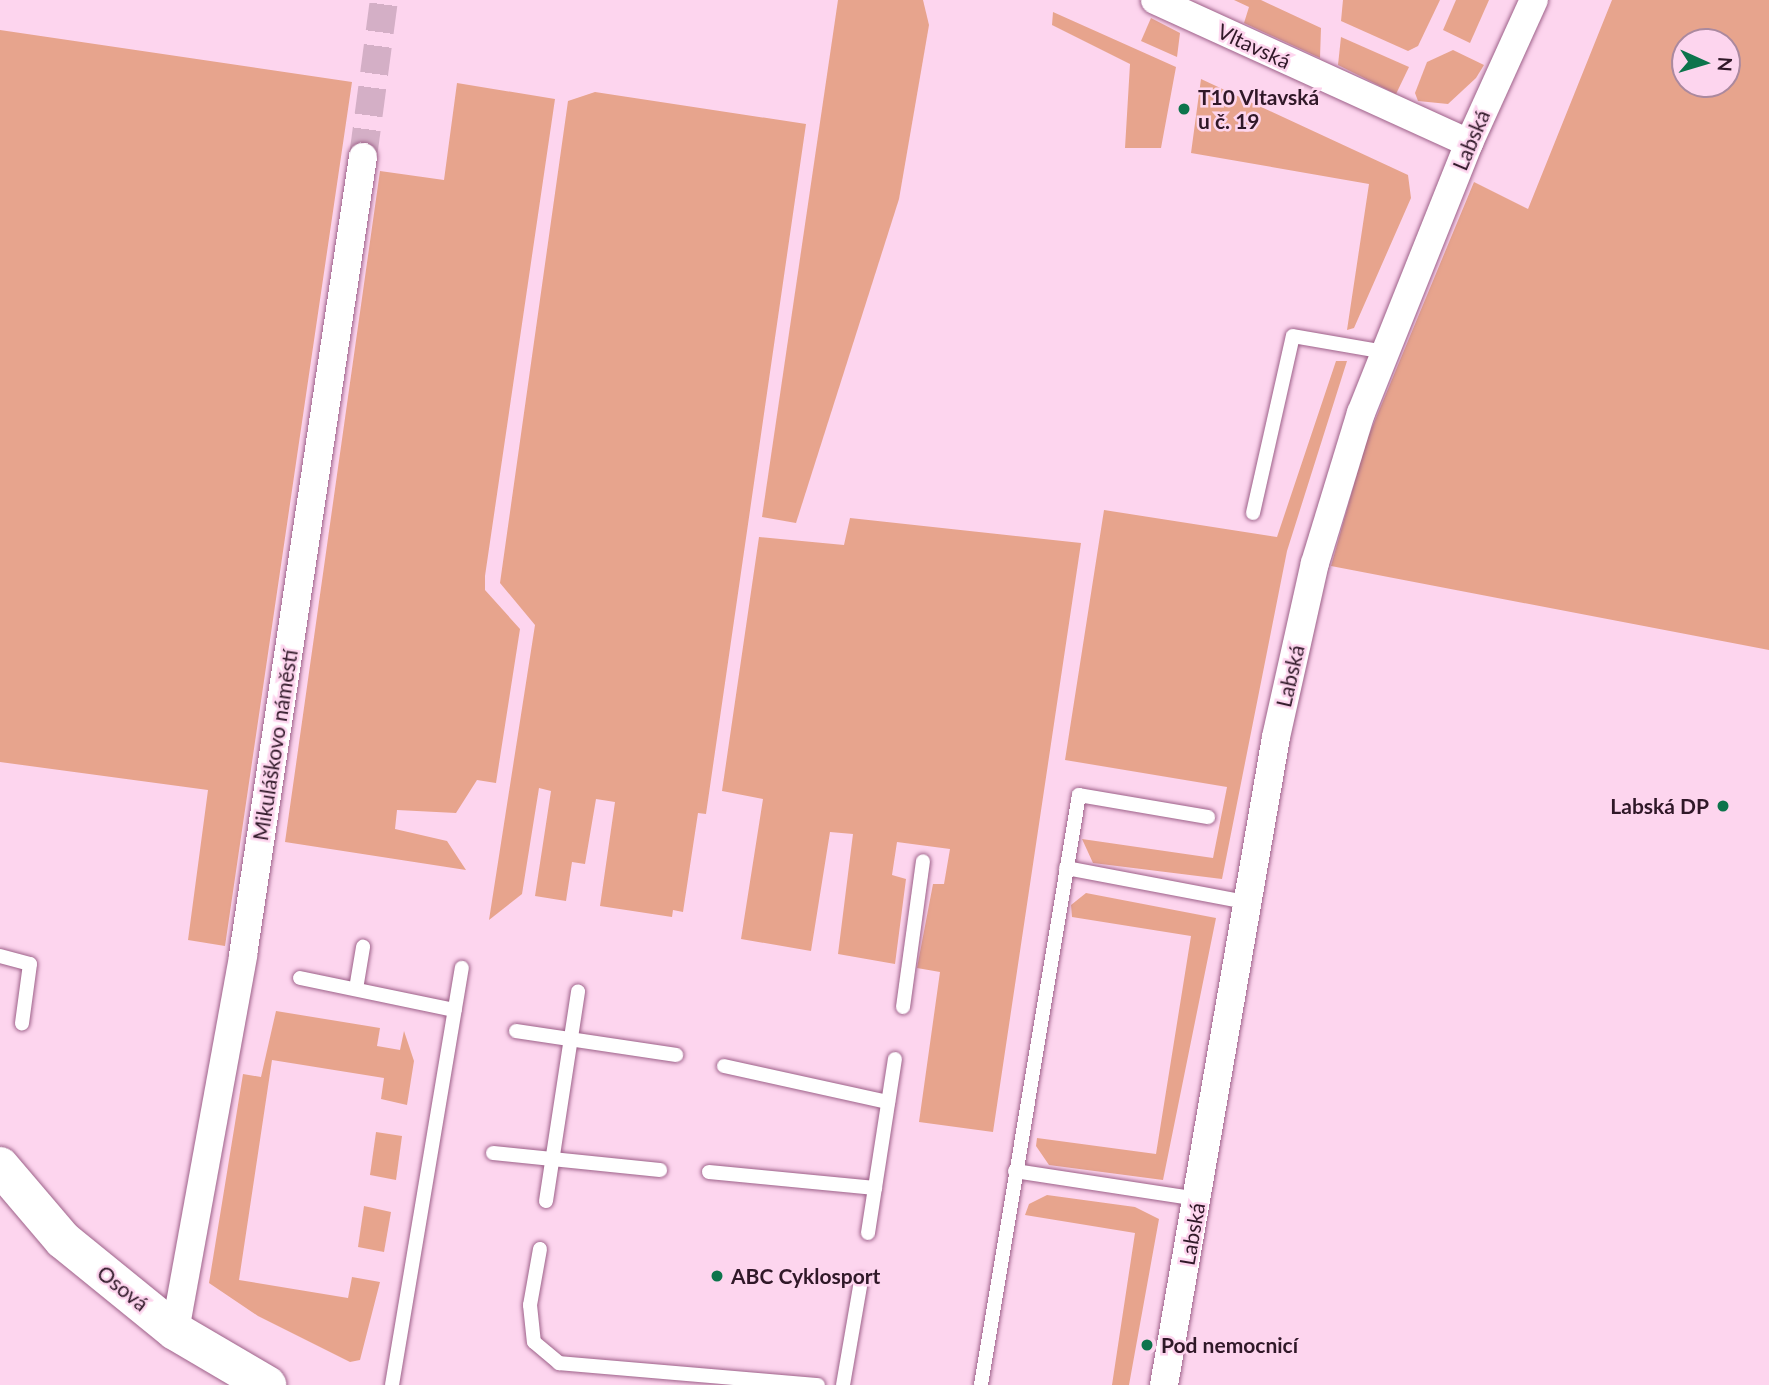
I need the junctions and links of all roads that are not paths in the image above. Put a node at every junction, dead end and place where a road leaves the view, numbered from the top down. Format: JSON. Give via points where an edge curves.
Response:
{"nodes":[{"id":1,"x":1155,"y":0,"type":"edge"},
{"id":2,"x":1534,"y":0,"type":"edge"},
{"id":3,"x":1469,"y":143,"type":"junction"},
{"id":4,"x":363,"y":157,"type":"tunnel mouth"},
{"id":5,"x":1385,"y":352,"type":"junction"},
{"id":6,"x":1253,"y":513,"type":"dead end"},
{"id":7,"x":1208,"y":817,"type":"dead end"},
{"id":8,"x":922,"y":861,"type":"dead end"},
{"id":9,"x":1066,"y":867,"type":"junction"},
{"id":10,"x":1247,"y":902,"type":"junction"},
{"id":11,"x":363,"y":947,"type":"dead end"},
{"id":12,"x":0,"y":957,"type":"edge"},
{"id":13,"x":462,"y":968,"type":"dead end"},
{"id":14,"x":300,"y":978,"type":"dead end"},
{"id":15,"x":356,"y":989,"type":"junction"},
{"id":16,"x":578,"y":991,"type":"dead end"},
{"id":17,"x":904,"y":1007,"type":"dead end"},
{"id":18,"x":455,"y":1010,"type":"junction"},
{"id":19,"x":22,"y":1023,"type":"dead end"},
{"id":20,"x":516,"y":1031,"type":"dead end"},
{"id":21,"x":571,"y":1040,"type":"junction"},
{"id":22,"x":676,"y":1055,"type":"dead end"},
{"id":23,"x":895,"y":1059,"type":"dead end"},
{"id":24,"x":724,"y":1066,"type":"dead end"},
{"id":25,"x":888,"y":1102,"type":"junction"},
{"id":26,"x":493,"y":1153,"type":"dead end"},
{"id":27,"x":553,"y":1158,"type":"junction"},
{"id":28,"x":0,"y":1166,"type":"edge"},
{"id":29,"x":660,"y":1170,"type":"dead end"},
{"id":30,"x":1015,"y":1171,"type":"junction"},
{"id":31,"x":709,"y":1172,"type":"dead end"},
{"id":32,"x":875,"y":1188,"type":"junction"},
{"id":33,"x":1198,"y":1199,"type":"junction"},
{"id":34,"x":547,"y":1201,"type":"dead end"},
{"id":35,"x":868,"y":1233,"type":"dead end"},
{"id":36,"x":540,"y":1249,"type":"dead end"},
{"id":37,"x":860,"y":1281,"type":"dead end"},
{"id":38,"x":175,"y":1331,"type":"junction"},
{"id":39,"x":267,"y":1385,"type":"edge"},
{"id":40,"x":392,"y":1385,"type":"edge"},
{"id":41,"x":818,"y":1385,"type":"edge"},
{"id":42,"x":844,"y":1385,"type":"edge"},
{"id":43,"x":981,"y":1385,"type":"edge"},
{"id":44,"x":1164,"y":1385,"type":"edge"}],
"edges":[{"from":1,"to":3,"type":"street","name":"Vltavská"},
{"from":2,"to":3,"type":"street","name":"Labská"},
{"from":3,"to":5,"type":"street","name":"Labská"},
{"from":4,"to":38,"type":"street","name":"Mikuláškovo náměstí","via":[[280,716]]},
{"from":5,"to":6,"type":"lane","via":[[1293,336]]},
{"from":5,"to":10,"type":"street","name":"Labská","via":[[1315,563]]},
{"from":7,"to":9,"type":"lane","via":[[1079,795]]},
{"from":8,"to":17,"type":"lane"},
{"from":9,"to":10,"type":"lane"},
{"from":9,"to":30,"type":"lane"},
{"from":10,"to":33,"type":"street","name":"Labská"},
{"from":11,"to":15,"type":"lane"},
{"from":12,"to":19,"type":"lane","via":[[30,964]]},
{"from":13,"to":18,"type":"lane"},
{"from":14,"to":15,"type":"lane"},
{"from":15,"to":18,"type":"lane"},
{"from":16,"to":21,"type":"lane"},
{"from":18,"to":40,"type":"lane"},
{"from":20,"to":21,"type":"lane"},
{"from":21,"to":22,"type":"lane"},
{"from":21,"to":27,"type":"lane"},
{"from":23,"to":25,"type":"lane"},
{"from":24,"to":25,"type":"lane"},
{"from":25,"to":32,"type":"lane"},
{"from":26,"to":27,"type":"lane"},
{"from":27,"to":29,"type":"lane"},
{"from":27,"to":34,"type":"lane"},
{"from":28,"to":38,"type":"street","name":"Osová","via":[[63,1240]]},
{"from":30,"to":33,"type":"lane"},
{"from":30,"to":43,"type":"lane"},
{"from":31,"to":32,"type":"lane"},
{"from":32,"to":35,"type":"lane"},
{"from":33,"to":44,"type":"street","name":"Labská"},
{"from":36,"to":41,"type":"lane","via":[[530,1305],[534,1342],[559,1363]]},
{"from":37,"to":42,"type":"lane"},
{"from":38,"to":39,"type":"street","name":"Osová"}]}
